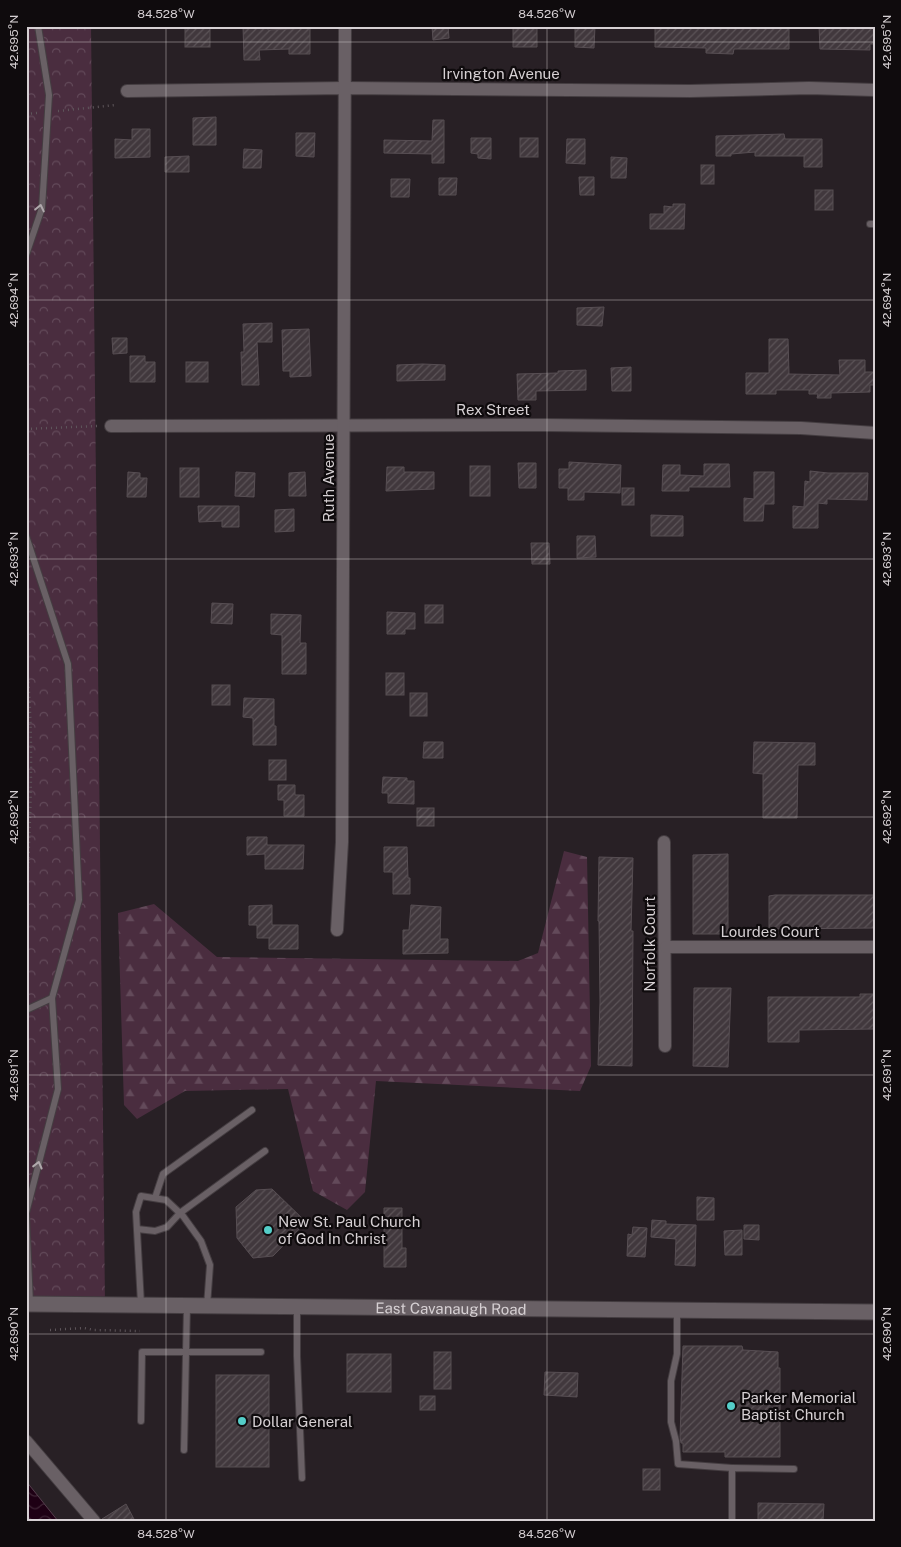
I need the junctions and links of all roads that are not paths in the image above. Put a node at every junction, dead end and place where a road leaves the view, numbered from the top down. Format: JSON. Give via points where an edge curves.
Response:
{"nodes":[{"id":1,"x":38,"y":26,"type":"edge"},
{"id":2,"x":345,"y":26,"type":"edge"},
{"id":3,"x":345,"y":88,"type":"junction"},
{"id":4,"x":875,"y":90,"type":"edge"},
{"id":5,"x":127,"y":91,"type":"dead end"},
{"id":6,"x":26,"y":255,"type":"edge"},
{"id":7,"x":111,"y":426,"type":"road end"},
{"id":8,"x":344,"y":426,"type":"junction"},
{"id":9,"x":875,"y":433,"type":"edge"},
{"id":10,"x":26,"y":536,"type":"edge"},
{"id":11,"x":664,"y":842,"type":"dead end"},
{"id":12,"x":337,"y":930,"type":"dead end"},
{"id":13,"x":666,"y":947,"type":"junction"},
{"id":14,"x":875,"y":947,"type":"edge"},
{"id":15,"x":52,"y":998,"type":"junction"},
{"id":16,"x":26,"y":1010,"type":"edge"},
{"id":17,"x":665,"y":1046,"type":"dead end"},
{"id":18,"x":252,"y":1110,"type":"dead end"},
{"id":19,"x":265,"y":1151,"type":"dead end"},
{"id":20,"x":155,"y":1198,"type":"junction"},
{"id":21,"x":26,"y":1213,"type":"edge"},
{"id":22,"x":180,"y":1213,"type":"junction"},
{"id":23,"x":137,"y":1229,"type":"junction"},
{"id":24,"x":28,"y":1304,"type":"edge"},
{"id":25,"x":141,"y":1306,"type":"junction"},
{"id":26,"x":186,"y":1306,"type":"junction"},
{"id":27,"x":207,"y":1306,"type":"junction"},
{"id":28,"x":297,"y":1307,"type":"junction"},
{"id":29,"x":677,"y":1310,"type":"junction"},
{"id":30,"x":875,"y":1312,"type":"edge"},
{"id":31,"x":186,"y":1352,"type":"junction"},
{"id":32,"x":261,"y":1352,"type":"dead end"},
{"id":33,"x":141,"y":1421,"type":"dead end"},
{"id":34,"x":26,"y":1441,"type":"edge"},
{"id":35,"x":184,"y":1450,"type":"dead end"},
{"id":36,"x":732,"y":1468,"type":"junction"},
{"id":37,"x":794,"y":1469,"type":"dead end"},
{"id":38,"x":302,"y":1478,"type":"dead end"},
{"id":39,"x":94,"y":1521,"type":"edge"},
{"id":40,"x":732,"y":1521,"type":"edge"}],
"edges":[{"from":6,"to":1,"type":"lane","one_way":true,"via":[[42,208],[49,95]]},
{"from":2,"to":3,"type":"street","name":"Ruth Avenue"},
{"from":3,"to":4,"type":"street","name":"Irvington Avenue"},
{"from":3,"to":5,"type":"street","name":"Irvington Avenue"},
{"from":3,"to":8,"type":"street","name":"Ruth Avenue"},
{"from":7,"to":8,"type":"street","name":"Rex Street"},
{"from":8,"to":9,"type":"street","name":"Rex Street","via":[[545,424],[801,428]]},
{"from":8,"to":12,"type":"street","name":"Ruth Avenue","via":[[342,842]]},
{"from":10,"to":15,"type":"lane","via":[[68,664],[79,900]]},
{"from":11,"to":13,"type":"street","name":"Norfolk Court"},
{"from":13,"to":14,"type":"street","name":"Lourdes Court"},
{"from":13,"to":17,"type":"street","name":"Norfolk Court"},
{"from":15,"to":16,"type":"lane"},
{"from":21,"to":15,"type":"lane","one_way":true,"via":[[58,1089]]},
{"from":18,"to":20,"type":"lane","via":[[163,1174]]},
{"from":19,"to":22,"type":"lane"},
{"from":20,"to":22,"type":"lane","via":[[166,1200]]},
{"from":20,"to":23,"type":"lane","via":[[141,1196],[136,1212]]},
{"from":21,"to":24,"type":"lane"},
{"from":22,"to":23,"type":"lane","via":[[167,1227]]},
{"from":22,"to":27,"type":"lane","via":[[201,1241],[210,1265]]},
{"from":23,"to":25,"type":"lane"},
{"from":24,"to":25,"type":"street","name":"East Cavanaugh Road"},
{"from":25,"to":26,"type":"street","name":"East Cavanaugh Road"},
{"from":26,"to":27,"type":"street","name":"East Cavanaugh Road"},
{"from":26,"to":31,"type":"lane"},
{"from":27,"to":28,"type":"street","name":"East Cavanaugh Road"},
{"from":28,"to":29,"type":"street","name":"East Cavanaugh Road"},
{"from":28,"to":38,"type":"lane"},
{"from":29,"to":30,"type":"street","name":"East Cavanaugh Road"},
{"from":29,"to":36,"type":"lane","via":[[677,1354],[670,1381],[671,1422],[678,1464]]},
{"from":31,"to":32,"type":"lane"},
{"from":31,"to":33,"type":"lane","via":[[142,1352]]},
{"from":31,"to":35,"type":"lane"},
{"from":34,"to":39,"type":"street"},
{"from":36,"to":37,"type":"lane"},
{"from":36,"to":40,"type":"lane"}]}
